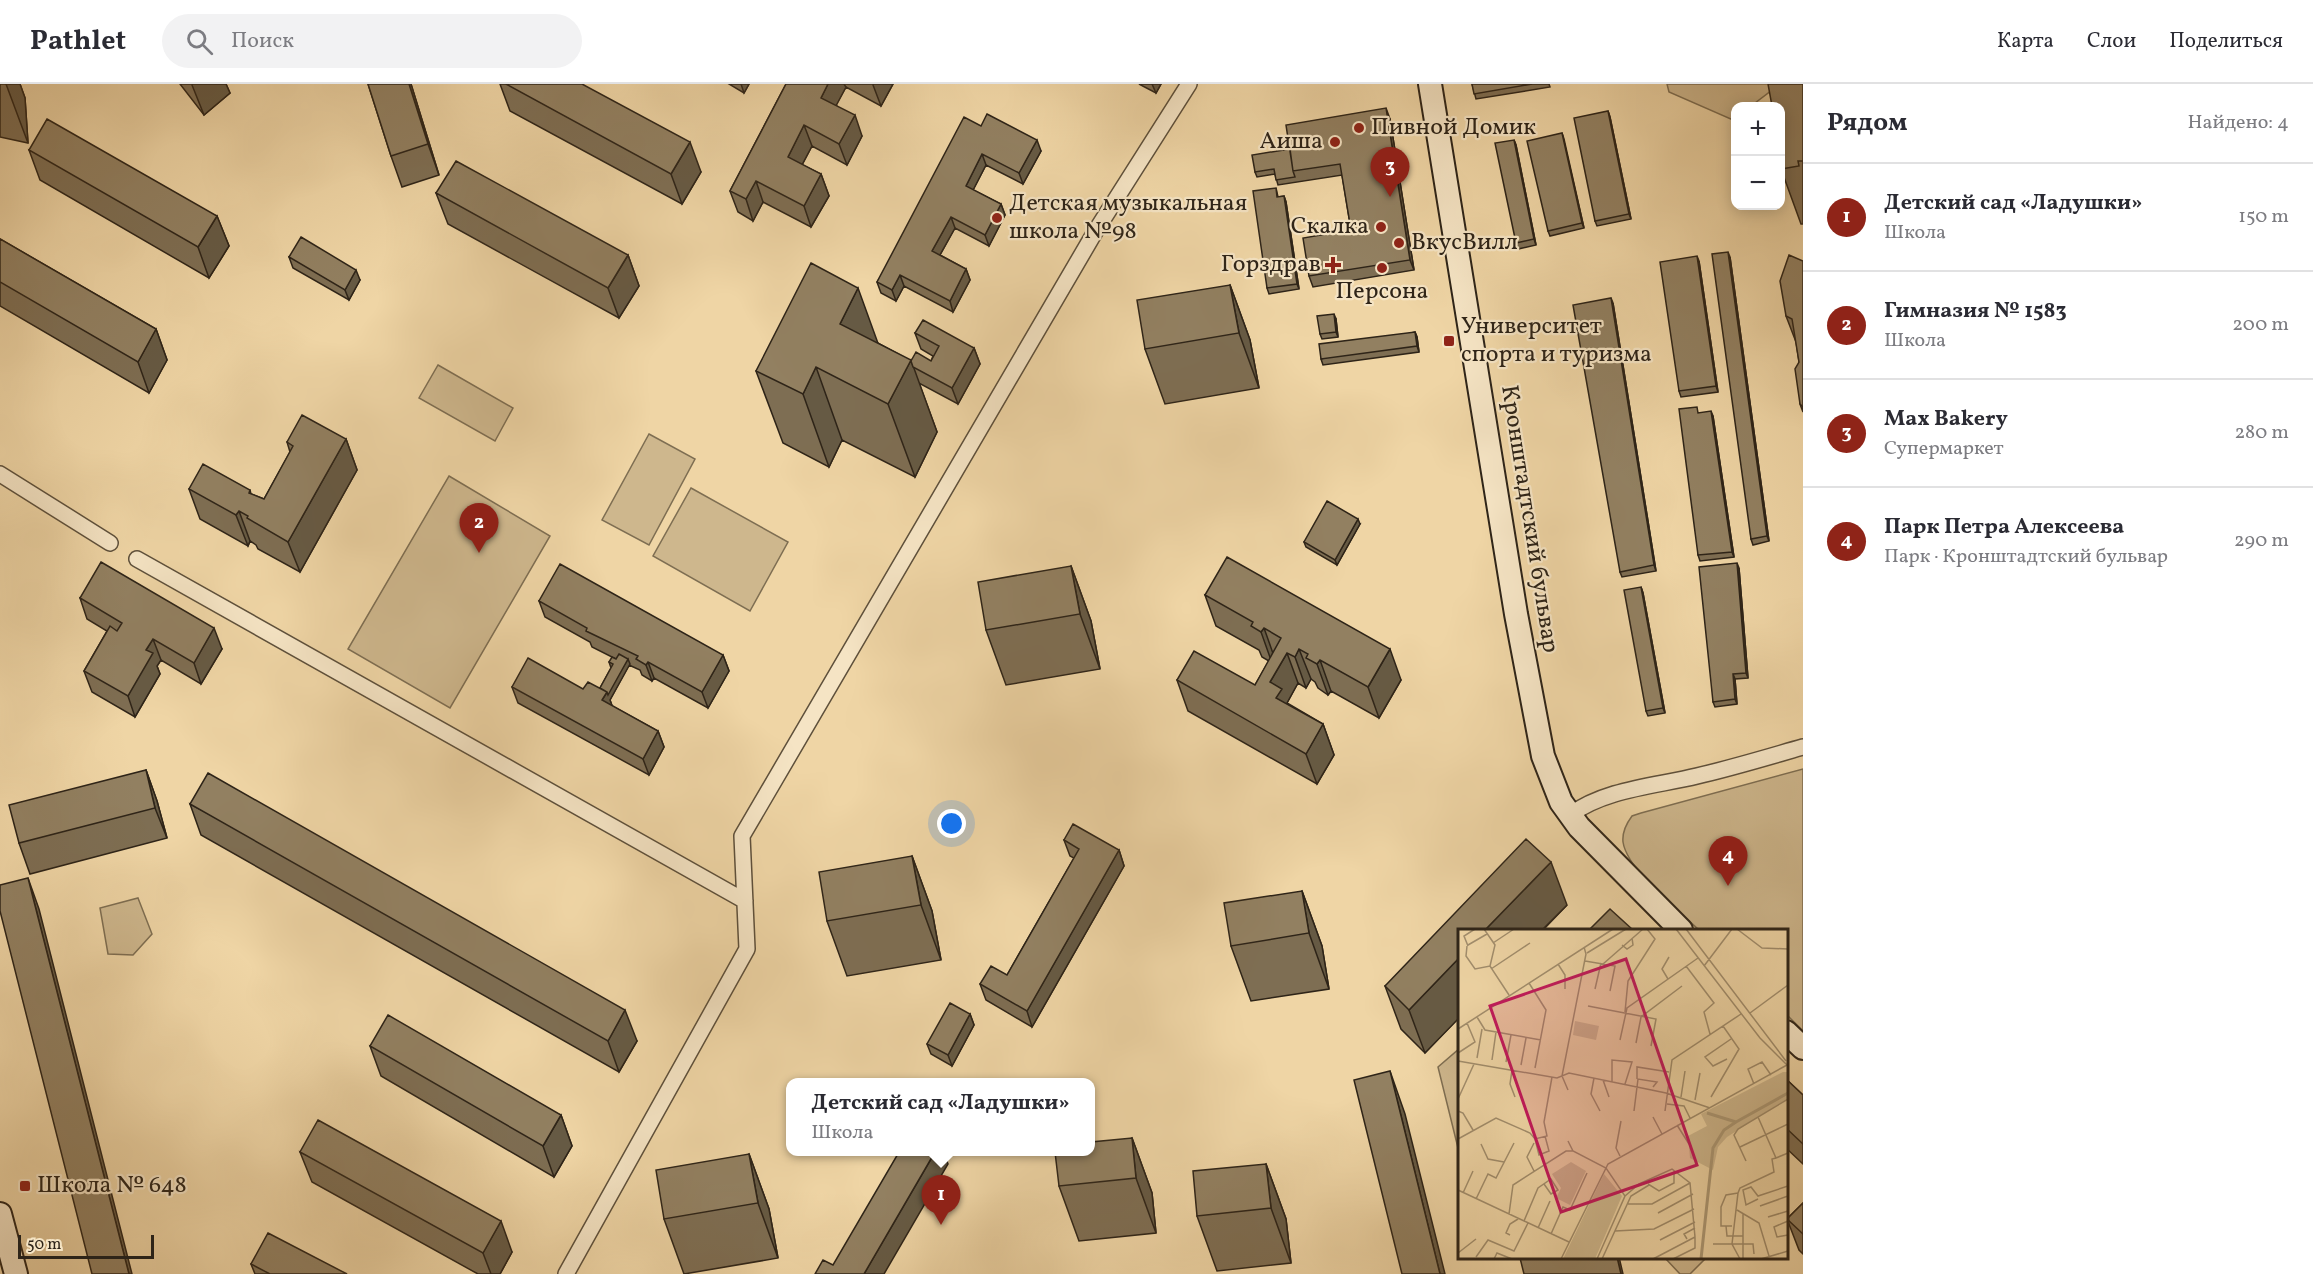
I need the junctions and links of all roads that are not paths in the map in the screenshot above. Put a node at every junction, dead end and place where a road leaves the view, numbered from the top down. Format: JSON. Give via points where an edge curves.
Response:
{"nodes":[{"id":1,"x":1190,"y":84,"type":"edge"},
{"id":2,"x":1430,"y":84,"type":"edge"},
{"id":3,"x":0,"y":474,"type":"edge"},
{"id":4,"x":110,"y":543,"type":"dead end"},
{"id":5,"x":138,"y":559,"type":"dead end"},
{"id":6,"x":1803,"y":747,"type":"edge"},
{"id":7,"x":1570,"y":815,"type":"junction"},
{"id":8,"x":745,"y":901,"type":"junction"},
{"id":9,"x":1680,"y":929,"type":"edge"},
{"id":10,"x":1788,"y":1034,"type":"edge"},
{"id":11,"x":1803,"y":1048,"type":"edge"},
{"id":12,"x":0,"y":1214,"type":"edge"},
{"id":13,"x":16,"y":1274,"type":"edge"},
{"id":14,"x":566,"y":1274,"type":"edge"}],
"edges":[{"from":1,"to":8,"type":"street","via":[[1095,232],[742,836]]},
{"from":2,"to":7,"type":"main road","name":"Кронштадтский бульвар","via":[[1514,602],[1541,744],[1551,780]]},
{"from":3,"to":4,"type":"street"},
{"from":5,"to":8,"type":"street"},
{"from":6,"to":7,"type":"street","via":[[1605,798]]},
{"from":7,"to":9,"type":"main road","name":"Кронштадтский бульвар","via":[[1604,855]]},
{"from":8,"to":14,"type":"street","via":[[747,949]]},
{"from":10,"to":11,"type":"main road"},
{"from":12,"to":13,"type":"main road"}]}
